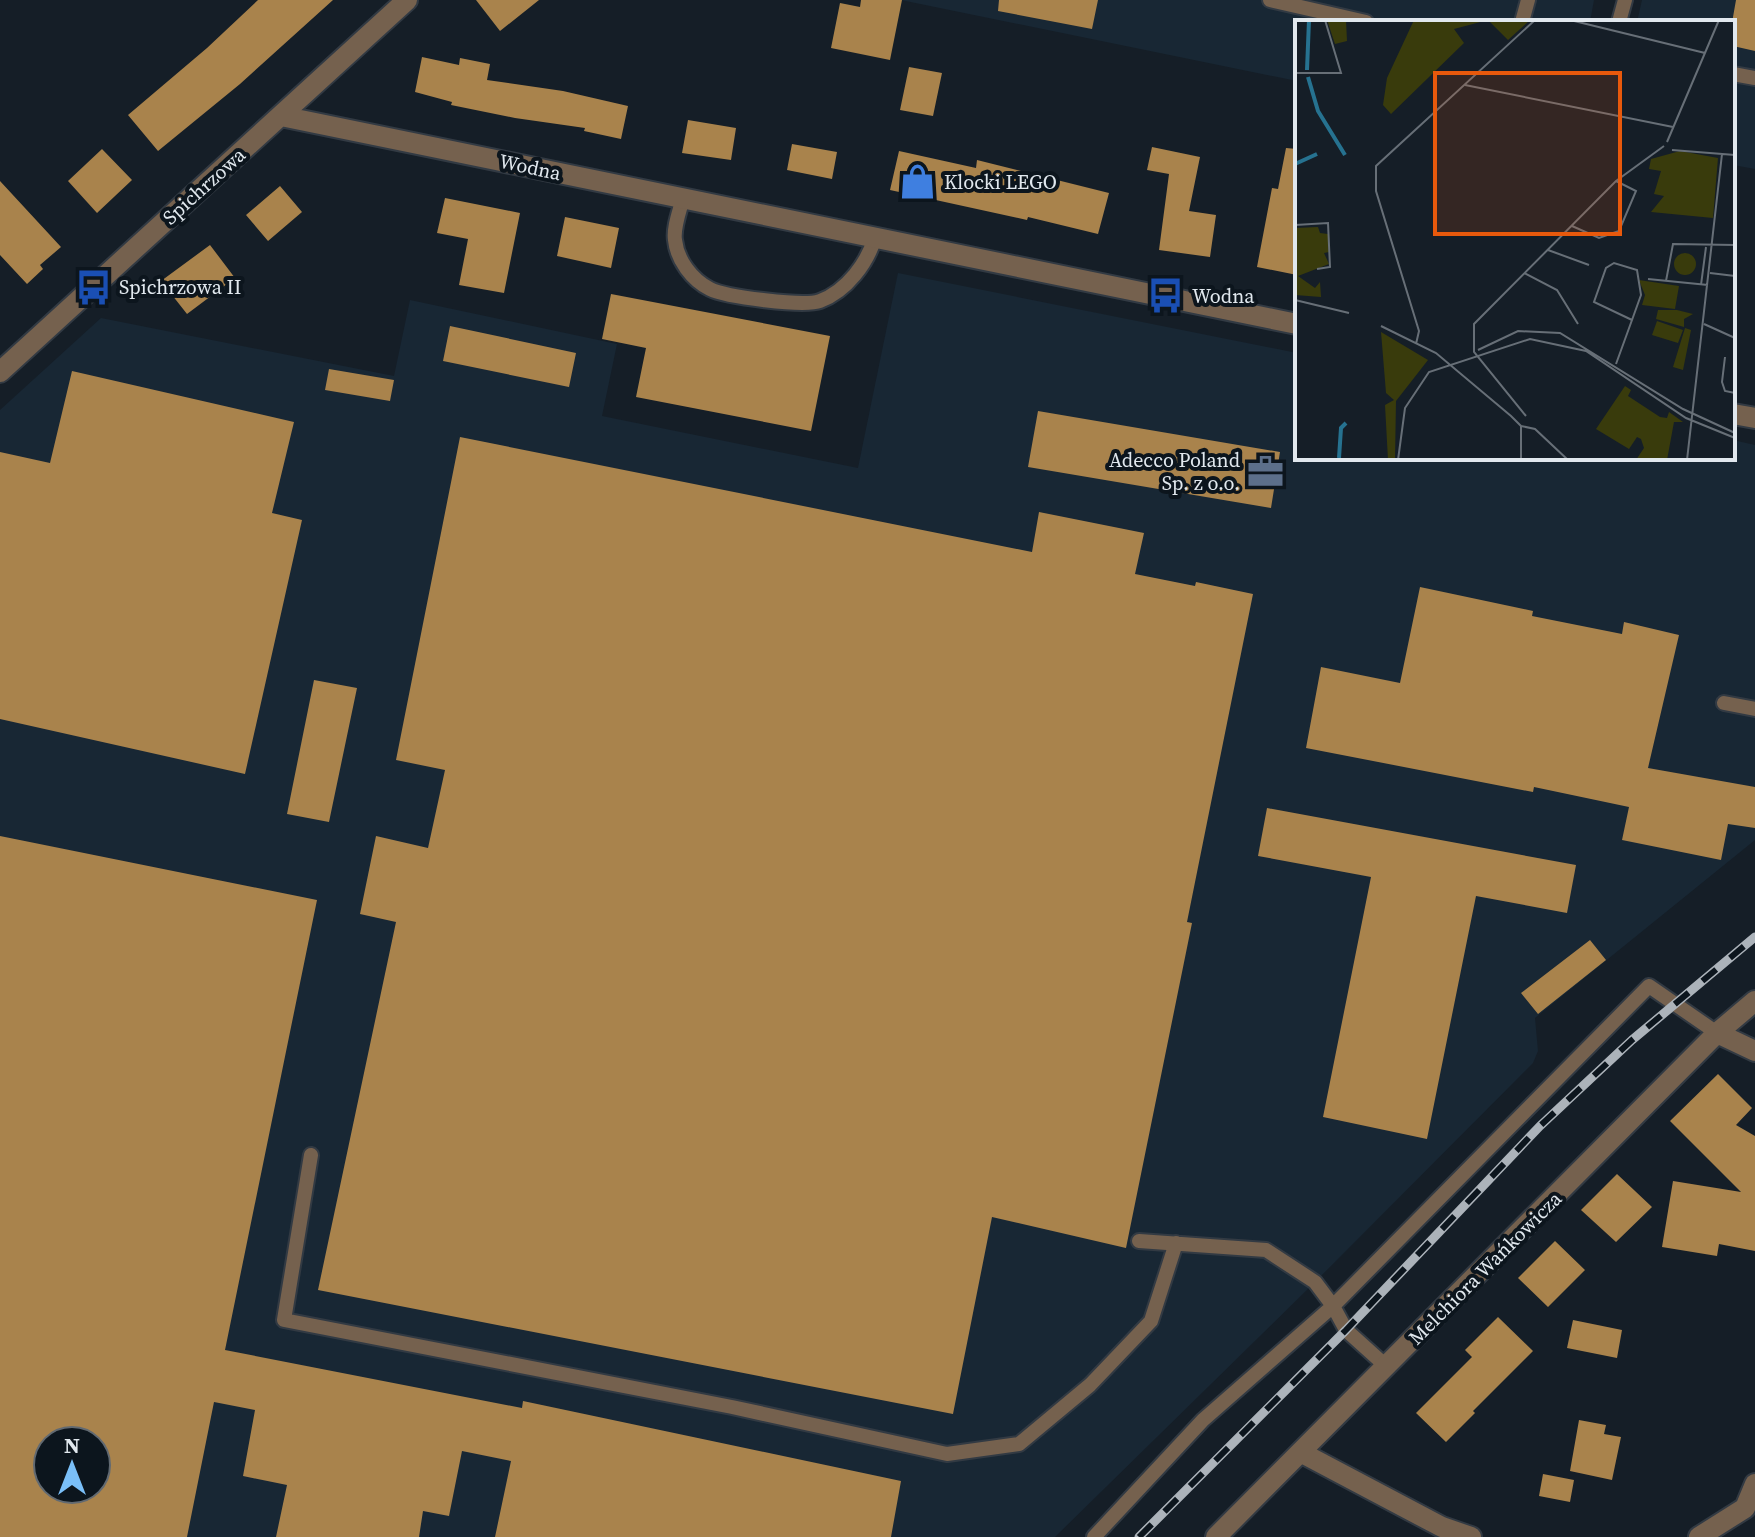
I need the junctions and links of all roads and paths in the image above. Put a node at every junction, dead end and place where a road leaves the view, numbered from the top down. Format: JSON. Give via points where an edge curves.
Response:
{"nodes":[{"id":1,"x":407,"y":0,"type":"edge"},
{"id":2,"x":1270,"y":0,"type":"edge"},
{"id":3,"x":1528,"y":0,"type":"edge"},
{"id":4,"x":1625,"y":0,"type":"edge"},
{"id":5,"x":1357,"y":20,"type":"edge"},
{"id":6,"x":1523,"y":20,"type":"edge"},
{"id":7,"x":1620,"y":20,"type":"edge"},
{"id":8,"x":1735,"y":74,"type":"edge"},
{"id":9,"x":1755,"y":78,"type":"edge"},
{"id":10,"x":281,"y":116,"type":"junction"},
{"id":11,"x":683,"y":198,"type":"junction"},
{"id":12,"x":875,"y":237,"type":"junction"},
{"id":13,"x":1295,"y":324,"type":"edge"},
{"id":14,"x":0,"y":372,"type":"edge"},
{"id":15,"x":1735,"y":414,"type":"edge"},
{"id":16,"x":1755,"y":418,"type":"edge"},
{"id":17,"x":1724,"y":703,"type":"dead end"},
{"id":18,"x":1755,"y":709,"type":"edge"},
{"id":19,"x":1755,"y":1001,"type":"edge"},
{"id":20,"x":1717,"y":1033,"type":"junction"},
{"id":21,"x":1755,"y":1051,"type":"edge"},
{"id":22,"x":311,"y":1155,"type":"dead end"},
{"id":23,"x":1139,"y":1241,"type":"dead end"},
{"id":24,"x":1176,"y":1243,"type":"junction"},
{"id":25,"x":1333,"y":1306,"type":"junction"},
{"id":26,"x":1387,"y":1367,"type":"junction"},
{"id":27,"x":1302,"y":1453,"type":"junction"},
{"id":28,"x":1755,"y":1484,"type":"edge"},
{"id":29,"x":1706,"y":1536,"type":"edge"},
{"id":30,"x":1094,"y":1537,"type":"edge"},
{"id":31,"x":1216,"y":1537,"type":"edge"},
{"id":32,"x":1471,"y":1537,"type":"edge"}],
"edges":[{"from":1,"to":10,"type":"street","name":"Spichrzowa"},
{"from":2,"to":5,"type":"lane"},
{"from":3,"to":6,"type":"lane"},
{"from":4,"to":7,"type":"lane"},
{"from":8,"to":9,"type":"lane"},
{"from":10,"to":11,"type":"street","name":"Wodna"},
{"from":10,"to":14,"type":"street","name":"Spichrzowa"},
{"from":11,"to":12,"type":"street","name":"Wodna"},
{"from":11,"to":12,"type":"lane","via":[[674,239],[684,266],[710,289],[762,300],[820,301],[849,281],[869,257]]},
{"from":12,"to":13,"type":"street","name":"Wodna"},
{"from":15,"to":16,"type":"street"},
{"from":17,"to":18,"type":"lane"},
{"from":19,"to":20,"type":"street","name":"Melchiora Wańkowicza"},
{"from":20,"to":21,"type":"street"},
{"from":20,"to":25,"type":"lane","via":[[1649,986]]},
{"from":20,"to":26,"type":"street","name":"Melchiora Wańkowicza"},
{"from":22,"to":24,"type":"lane","via":[[284,1320],[947,1454],[1019,1444],[1090,1385],[1151,1321]]},
{"from":23,"to":24,"type":"lane"},
{"from":24,"to":25,"type":"lane","via":[[1266,1250],[1315,1282]]},
{"from":25,"to":26,"type":"lane","via":[[1346,1330]]},
{"from":25,"to":30,"type":"lane","via":[[1203,1420]]},
{"from":26,"to":27,"type":"street","name":"Melchiora Wańkowicza"},
{"from":27,"to":31,"type":"street","name":"Melchiora Wańkowicza"},
{"from":27,"to":32,"type":"street"},
{"from":28,"to":29,"type":"street","via":[[1745,1508]]}]}
